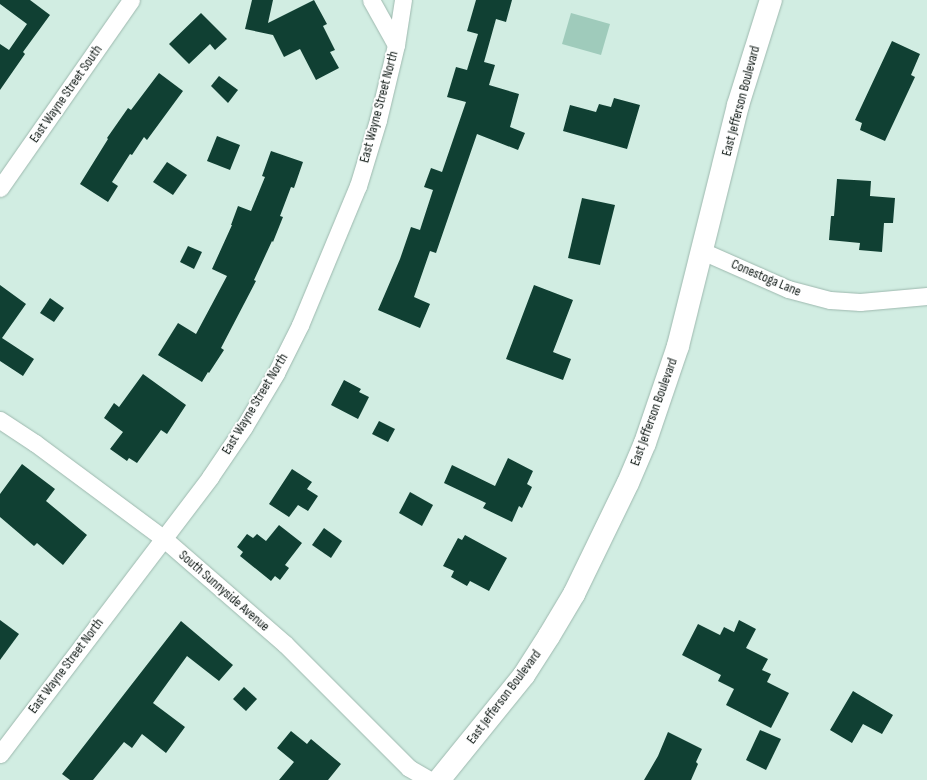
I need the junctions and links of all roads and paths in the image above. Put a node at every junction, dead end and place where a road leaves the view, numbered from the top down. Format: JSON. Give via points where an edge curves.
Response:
{"nodes":[{"id":1,"x":131,"y":0,"type":"edge"},
{"id":2,"x":371,"y":0,"type":"edge"},
{"id":3,"x":404,"y":0,"type":"edge"},
{"id":4,"x":770,"y":0,"type":"edge"},
{"id":5,"x":396,"y":45,"type":"junction"},
{"id":6,"x":0,"y":188,"type":"edge"},
{"id":7,"x":702,"y":251,"type":"junction"},
{"id":8,"x":927,"y":296,"type":"edge"},
{"id":9,"x":0,"y":420,"type":"edge"},
{"id":10,"x":163,"y":538,"type":"junction"},
{"id":11,"x":0,"y":754,"type":"edge"},
{"id":12,"x":430,"y":780,"type":"edge"},
{"id":13,"x":439,"y":780,"type":"edge"}],
"edges":[{"from":1,"to":6,"type":"street","name":"East Wayne Street South"},
{"from":2,"to":5,"type":"street"},
{"from":3,"to":5,"type":"street","name":"East Wayne Street North"},
{"from":4,"to":7,"type":"street","name":"East Jefferson Boulevard","via":[[738,105]]},
{"from":5,"to":10,"type":"street","name":"East Wayne Street North","via":[[378,120],[358,186],[300,325],[276,374],[244,427],[210,477]]},
{"from":7,"to":8,"type":"street","name":"Conestoga Lane","via":[[788,289],[830,300],[860,302]]},
{"from":7,"to":13,"type":"street","name":"East Jefferson Boulevard","via":[[678,346],[658,404],[628,483],[601,542],[574,594],[524,674]]},
{"from":9,"to":10,"type":"street","name":"South Sunnyside Avenue"},
{"from":10,"to":11,"type":"street","name":"East Wayne Street North"},
{"from":10,"to":12,"type":"street","name":"South Sunnyside Avenue","via":[[285,644],[409,768]]}]}
